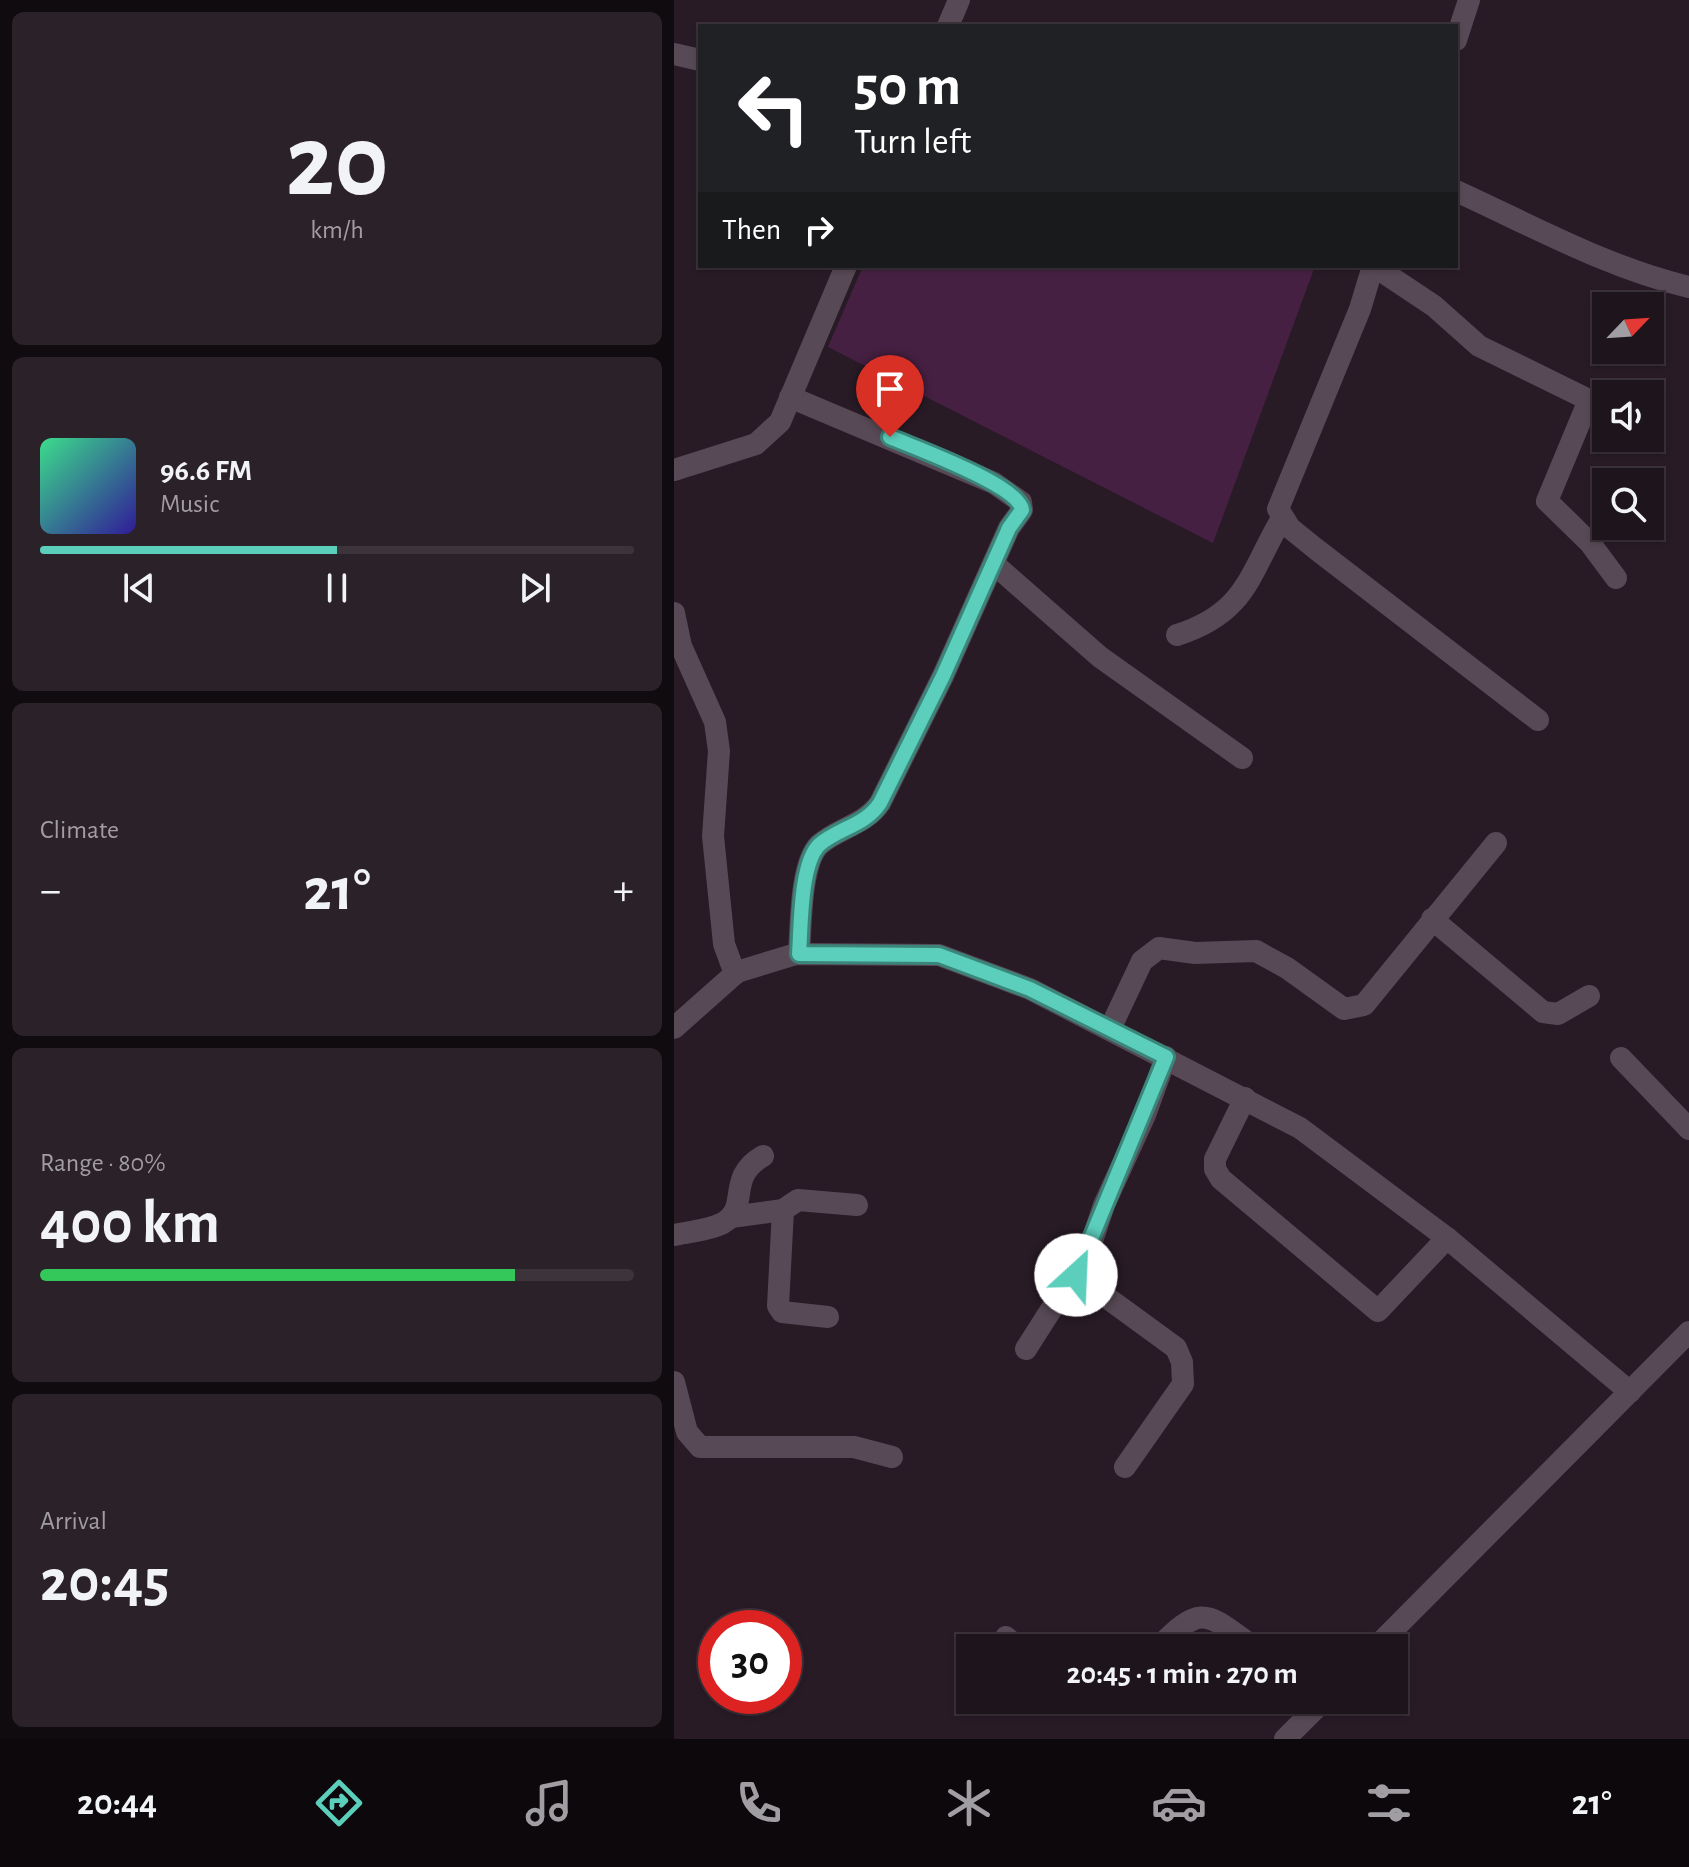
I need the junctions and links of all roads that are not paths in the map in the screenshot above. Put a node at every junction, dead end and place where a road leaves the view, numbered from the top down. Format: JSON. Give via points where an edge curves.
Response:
{"nodes":[{"id":1,"x":959,"y":0,"type":"edge"},
{"id":2,"x":1469,"y":0,"type":"edge"},
{"id":3,"x":949,"y":24,"type":"edge"},
{"id":4,"x":1458,"y":34,"type":"edge"},
{"id":5,"x":674,"y":54,"type":"edge"},
{"id":6,"x":698,"y":60,"type":"edge"},
{"id":7,"x":1458,"y":192,"type":"edge"},
{"id":8,"x":845,"y":268,"type":"edge"},
{"id":9,"x":1372,"y":268,"type":"edge"},
{"id":10,"x":1376,"y":268,"type":"edge"},
{"id":11,"x":1689,"y":287,"type":"edge"},
{"id":12,"x":790,"y":397,"type":"junction"},
{"id":13,"x":674,"y":470,"type":"edge"},
{"id":14,"x":1282,"y":518,"type":"junction"},
{"id":15,"x":994,"y":564,"type":"junction"},
{"id":16,"x":1616,"y":578,"type":"dead end"},
{"id":17,"x":674,"y":613,"type":"edge"},
{"id":18,"x":1177,"y":635,"type":"dead end"},
{"id":19,"x":1538,"y":720,"type":"dead end"},
{"id":20,"x":1242,"y":758,"type":"dead end"},
{"id":21,"x":1496,"y":843,"type":"dead end"},
{"id":22,"x":1432,"y":919,"type":"junction"},
{"id":23,"x":799,"y":954,"type":"junction"},
{"id":24,"x":735,"y":974,"type":"junction"},
{"id":25,"x":1589,"y":996,"type":"dead end"},
{"id":26,"x":674,"y":1028,"type":"edge"},
{"id":27,"x":1110,"y":1029,"type":"junction"},
{"id":28,"x":1166,"y":1057,"type":"junction"},
{"id":29,"x":1621,"y":1058,"type":"dead end"},
{"id":30,"x":1245,"y":1098,"type":"junction"},
{"id":31,"x":1689,"y":1129,"type":"edge"},
{"id":32,"x":763,"y":1156,"type":"dead end"},
{"id":33,"x":857,"y":1205,"type":"dead end"},
{"id":34,"x":783,"y":1210,"type":"junction"},
{"id":35,"x":731,"y":1217,"type":"junction"},
{"id":36,"x":674,"y":1235,"type":"edge"},
{"id":37,"x":1447,"y":1238,"type":"junction"},
{"id":38,"x":1076,"y":1275,"type":"junction"},
{"id":39,"x":828,"y":1317,"type":"dead end"},
{"id":40,"x":1689,"y":1332,"type":"edge"},
{"id":41,"x":1026,"y":1349,"type":"dead end"},
{"id":42,"x":674,"y":1382,"type":"edge"},
{"id":43,"x":1630,"y":1392,"type":"junction"},
{"id":44,"x":892,"y":1457,"type":"dead end"},
{"id":45,"x":1125,"y":1467,"type":"dead end"},
{"id":46,"x":1171,"y":1634,"type":"edge"},
{"id":47,"x":1235,"y":1634,"type":"edge"},
{"id":48,"x":1389,"y":1634,"type":"edge"},
{"id":49,"x":1310,"y":1714,"type":"edge"},
{"id":50,"x":1285,"y":1739,"type":"edge"}],
"edges":[{"from":1,"to":3,"type":"street"},
{"from":2,"to":4,"type":"street"},
{"from":5,"to":6,"type":"street"},
{"from":7,"to":11,"type":"street","via":[[1662,281]]},
{"from":8,"to":12,"type":"street"},
{"from":9,"to":14,"type":"street","via":[[1278,509]]},
{"from":10,"to":16,"type":"street","via":[[1434,306],[1479,346],[1589,400],[1547,501]]},
{"from":12,"to":13,"type":"street","via":[[780,422],[756,444]]},
{"from":12,"to":15,"type":"street","via":[[1014,495],[1022,510]]},
{"from":14,"to":18,"type":"street","via":[[1234,602],[1210,624]]},
{"from":14,"to":19,"type":"street"},
{"from":15,"to":20,"type":"street","via":[[1100,657]]},
{"from":15,"to":23,"type":"street","via":[[880,803],[872,815],[820,844],[813,854],[803,895]]},
{"from":17,"to":24,"type":"street","via":[[681,646],[715,722],[719,751],[713,836],[724,944]]},
{"from":21,"to":22,"type":"street"},
{"from":22,"to":25,"type":"street","via":[[1543,1012],[1558,1014]]},
{"from":22,"to":27,"type":"street","via":[[1371,998],[1356,1009],[1328,1001],[1256,951],[1159,948],[1142,961]]},
{"from":23,"to":24,"type":"street"},
{"from":23,"to":27,"type":"street","via":[[939,955],[1030,989]]},
{"from":24,"to":26,"type":"street"},
{"from":27,"to":28,"type":"street"},
{"from":28,"to":30,"type":"street"},
{"from":28,"to":38,"type":"street"},
{"from":29,"to":31,"type":"street"},
{"from":30,"to":37,"type":"street","via":[[1300,1128]]},
{"from":30,"to":37,"type":"street","via":[[1215,1159],[1221,1179],[1378,1311]]},
{"from":32,"to":35,"type":"street","via":[[747,1165]]},
{"from":33,"to":34,"type":"street","via":[[798,1200]]},
{"from":34,"to":35,"type":"street"},
{"from":34,"to":39,"type":"street","via":[[778,1306],[782,1312]]},
{"from":35,"to":36,"type":"street"},
{"from":37,"to":43,"type":"street"},
{"from":38,"to":41,"type":"street"},
{"from":38,"to":45,"type":"street","via":[[1176,1348],[1182,1362],[1183,1384]]},
{"from":40,"to":43,"type":"street"},
{"from":42,"to":44,"type":"street","via":[[687,1432],[700,1447],[854,1447]]},
{"from":43,"to":48,"type":"street"},
{"from":46,"to":47,"type":"street","via":[[1198,1616],[1213,1618]]},
{"from":49,"to":50,"type":"street"}]}
